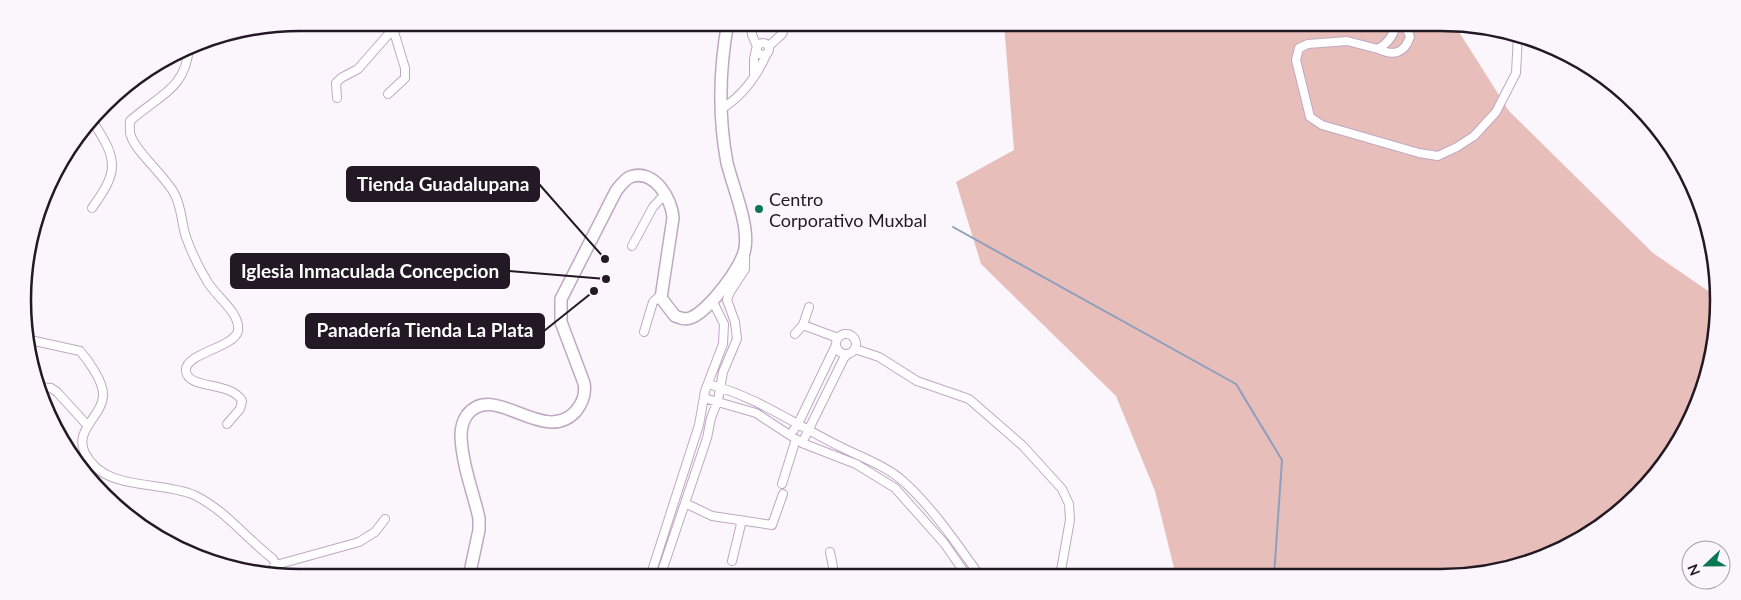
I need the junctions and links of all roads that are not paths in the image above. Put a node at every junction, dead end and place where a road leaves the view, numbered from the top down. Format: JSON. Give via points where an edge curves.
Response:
{"nodes":[{"id":1,"x":388,"y":31,"type":"edge"},
{"id":2,"x":394,"y":31,"type":"edge"},
{"id":3,"x":727,"y":31,"type":"edge"},
{"id":4,"x":752,"y":31,"type":"edge"},
{"id":5,"x":783,"y":31,"type":"edge"},
{"id":6,"x":1394,"y":31,"type":"edge"},
{"id":7,"x":1408,"y":31,"type":"edge"},
{"id":8,"x":1518,"y":42,"type":"edge"},
{"id":9,"x":757,"y":47,"type":"junction"},
{"id":10,"x":1378,"y":49,"type":"junction"},
{"id":11,"x":768,"y":50,"type":"junction"},
{"id":12,"x":187,"y":56,"type":"edge"},
{"id":13,"x":754,"y":78,"type":"junction"},
{"id":14,"x":388,"y":94,"type":"dead end"},
{"id":15,"x":337,"y":98,"type":"dead end"},
{"id":16,"x":721,"y":109,"type":"junction"},
{"id":17,"x":95,"y":126,"type":"edge"},
{"id":18,"x":666,"y":193,"type":"junction"},
{"id":19,"x":92,"y":208,"type":"dead end"},
{"id":20,"x":632,"y":246,"type":"dead end"},
{"id":21,"x":745,"y":251,"type":"junction"},
{"id":22,"x":662,"y":294,"type":"junction"},
{"id":23,"x":712,"y":300,"type":"junction"},
{"id":24,"x":809,"y":308,"type":"dead end"},
{"id":25,"x":803,"y":325,"type":"junction"},
{"id":26,"x":644,"y":332,"type":"dead end"},
{"id":27,"x":795,"y":334,"type":"dead end"},
{"id":28,"x":35,"y":341,"type":"edge"},
{"id":29,"x":837,"y":342,"type":"junction"},
{"id":30,"x":852,"y":351,"type":"junction"},
{"id":31,"x":708,"y":384,"type":"junction"},
{"id":32,"x":721,"y":387,"type":"junction"},
{"id":33,"x":47,"y":388,"type":"edge"},
{"id":34,"x":704,"y":398,"type":"junction"},
{"id":35,"x":718,"y":400,"type":"junction"},
{"id":36,"x":227,"y":424,"type":"dead end"},
{"id":37,"x":798,"y":424,"type":"junction"},
{"id":38,"x":88,"y":426,"type":"junction"},
{"id":39,"x":810,"y":430,"type":"junction"},
{"id":40,"x":796,"y":439,"type":"junction"},
{"id":41,"x":782,"y":484,"type":"dead end"},
{"id":42,"x":783,"y":494,"type":"dead end"},
{"id":43,"x":685,"y":503,"type":"junction"},
{"id":44,"x":385,"y":519,"type":"dead end"},
{"id":45,"x":739,"y":520,"type":"junction"},
{"id":46,"x":830,"y":552,"type":"dead end"},
{"id":47,"x":732,"y":561,"type":"dead end"},
{"id":48,"x":276,"y":565,"type":"joint"},
{"id":49,"x":471,"y":569,"type":"edge"},
{"id":50,"x":653,"y":569,"type":"edge"},
{"id":51,"x":663,"y":569,"type":"edge"},
{"id":52,"x":832,"y":569,"type":"edge"},
{"id":53,"x":963,"y":569,"type":"edge"},
{"id":54,"x":975,"y":569,"type":"edge"},
{"id":55,"x":1061,"y":569,"type":"edge"}],
"edges":[{"from":1,"to":15,"type":"street","via":[[358,69],[336,83]]},
{"from":2,"to":14,"type":"street","via":[[405,78]]},
{"from":3,"to":16,"type":"main road","via":[[721,69]]},
{"from":4,"to":9,"type":"street"},
{"from":5,"to":11,"type":"street"},
{"from":6,"to":10,"type":"street"},
{"from":7,"to":10,"type":"street","via":[[1407,45],[1397,53],[1391,55]]},
{"from":8,"to":10,"type":"street","via":[[1516,73],[1496,112],[1474,136],[1438,156],[1322,125],[1310,117],[1296,60],[1299,48],[1308,44],[1347,41]]},
{"from":9,"to":11,"type":"street","via":[[763,42]]},
{"from":9,"to":13,"type":"street"},
{"from":11,"to":13,"type":"street"},
{"from":12,"to":36,"type":"street","via":[[185,70],[176,84],[130,121],[130,135],[174,192],[186,236],[207,282],[236,319],[238,331],[234,338],[194,359],[186,371],[196,382],[234,390],[239,395],[242,401],[240,410]]},
{"from":13,"to":16,"type":"street"},
{"from":16,"to":21,"type":"main road","via":[[725,151],[745,234]]},
{"from":17,"to":19,"type":"street","via":[[112,154],[113,169],[102,195]]},
{"from":18,"to":20,"type":"street","via":[[652,207]]},
{"from":18,"to":22,"type":"main road","via":[[673,218]]},
{"from":18,"to":49,"type":"main road","via":[[643,177],[628,178],[607,205],[586,254],[563,292],[561,322],[585,393],[575,411],[568,418],[552,423],[502,407],[483,405],[471,411],[462,424],[463,448],[479,518]]},
{"from":21,"to":23,"type":"main road","via":[[736,269]]},
{"from":21,"to":32,"type":"street","via":[[745,269],[727,300],[737,338],[723,372]]},
{"from":22,"to":23,"type":"main road","via":[[670,311],[682,319],[696,315]]},
{"from":22,"to":26,"type":"street","via":[[653,302]]},
{"from":23,"to":31,"type":"street","via":[[720,313],[725,336]]},
{"from":24,"to":25,"type":"street"},
{"from":25,"to":27,"type":"street"},
{"from":25,"to":29,"type":"street"},
{"from":28,"to":38,"type":"street","via":[[74,349],[84,355],[104,392]]},
{"from":29,"to":30,"type":"street","via":[[839,351]]},
{"from":29,"to":30,"type":"street","via":[[847,334],[853,336],[856,342]]},
{"from":29,"to":37,"type":"street"},
{"from":30,"to":39,"type":"street","via":[[844,358]]},
{"from":30,"to":55,"type":"street","via":[[879,357],[916,381],[969,399],[1023,446],[1062,489],[1069,504],[1070,520]]},
{"from":31,"to":32,"type":"street"},
{"from":31,"to":34,"type":"street"},
{"from":32,"to":35,"type":"street"},
{"from":32,"to":37,"type":"street"},
{"from":33,"to":38,"type":"street","via":[[57,392]]},
{"from":34,"to":35,"type":"street"},
{"from":34,"to":50,"type":"street","via":[[699,425]]},
{"from":35,"to":40,"type":"street","via":[[756,413]]},
{"from":35,"to":43,"type":"street"},
{"from":37,"to":39,"type":"street"},
{"from":37,"to":40,"type":"street"},
{"from":38,"to":48,"type":"street","via":[[83,447],[94,466],[104,474],[203,500],[274,559]]},
{"from":39,"to":40,"type":"street"},
{"from":39,"to":54,"type":"street","via":[[902,480],[952,537]]},
{"from":40,"to":41,"type":"street"},
{"from":40,"to":53,"type":"street","via":[[856,464],[895,488]]},
{"from":42,"to":45,"type":"street","via":[[772,524]]},
{"from":43,"to":45,"type":"street","via":[[712,516]]},
{"from":43,"to":51,"type":"street"},
{"from":44,"to":48,"type":"street","via":[[375,532],[359,542]]},
{"from":45,"to":47,"type":"street","via":[[741,524]]},
{"from":46,"to":52,"type":"street"}]}
